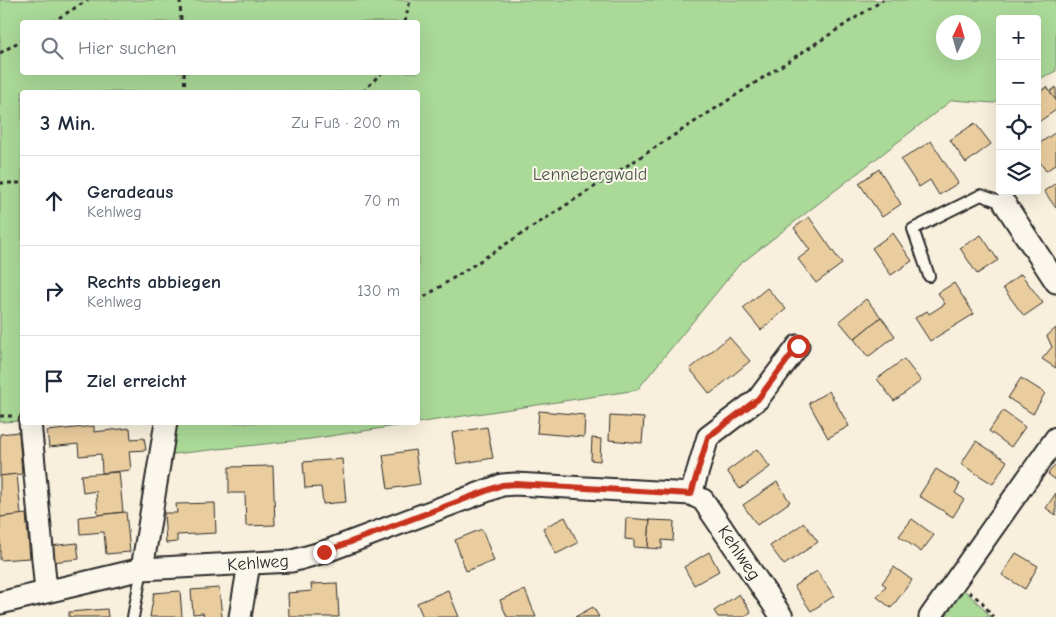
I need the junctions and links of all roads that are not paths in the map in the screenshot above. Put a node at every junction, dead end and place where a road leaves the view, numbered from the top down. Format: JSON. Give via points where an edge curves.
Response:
{"nodes":[{"id":1,"x":1005,"y":204,"type":"joint"},
{"id":2,"x":929,"y":276,"type":"dead end"},
{"id":3,"x":1056,"y":282,"type":"edge"},
{"id":4,"x":798,"y":346,"type":"dead end"},
{"id":5,"x":30,"y":425,"type":"edge"},
{"id":6,"x":166,"y":425,"type":"edge"},
{"id":7,"x":1056,"y":438,"type":"edge"},
{"id":8,"x":691,"y":494,"type":"junction"},
{"id":9,"x":248,"y":564,"type":"junction"},
{"id":10,"x":142,"y":569,"type":"junction"},
{"id":11,"x":46,"y":591,"type":"junction"},
{"id":12,"x":0,"y":603,"type":"edge"},
{"id":13,"x":133,"y":617,"type":"edge"},
{"id":14,"x":240,"y":617,"type":"edge"},
{"id":15,"x":782,"y":617,"type":"edge"},
{"id":16,"x":930,"y":617,"type":"edge"}],
"edges":[{"from":1,"to":2,"type":"lane","via":[[981,195],[913,229]]},
{"from":1,"to":3,"type":"street"},
{"from":4,"to":8,"type":"street","via":[[758,399],[708,437]]},
{"from":5,"to":11,"type":"street"},
{"from":6,"to":10,"type":"street"},
{"from":7,"to":16,"type":"street"},
{"from":8,"to":9,"type":"street","name":"Kehlweg","via":[[502,485],[316,554],[292,561]]},
{"from":8,"to":15,"type":"street","name":"Kehlweg","via":[[703,500]]},
{"from":9,"to":10,"type":"street","name":"Kehlweg"},
{"from":9,"to":14,"type":"street"},
{"from":10,"to":11,"type":"street","name":"Kehlweg"},
{"from":10,"to":13,"type":"lane"},
{"from":11,"to":12,"type":"street","name":"Kehlweg"}]}
